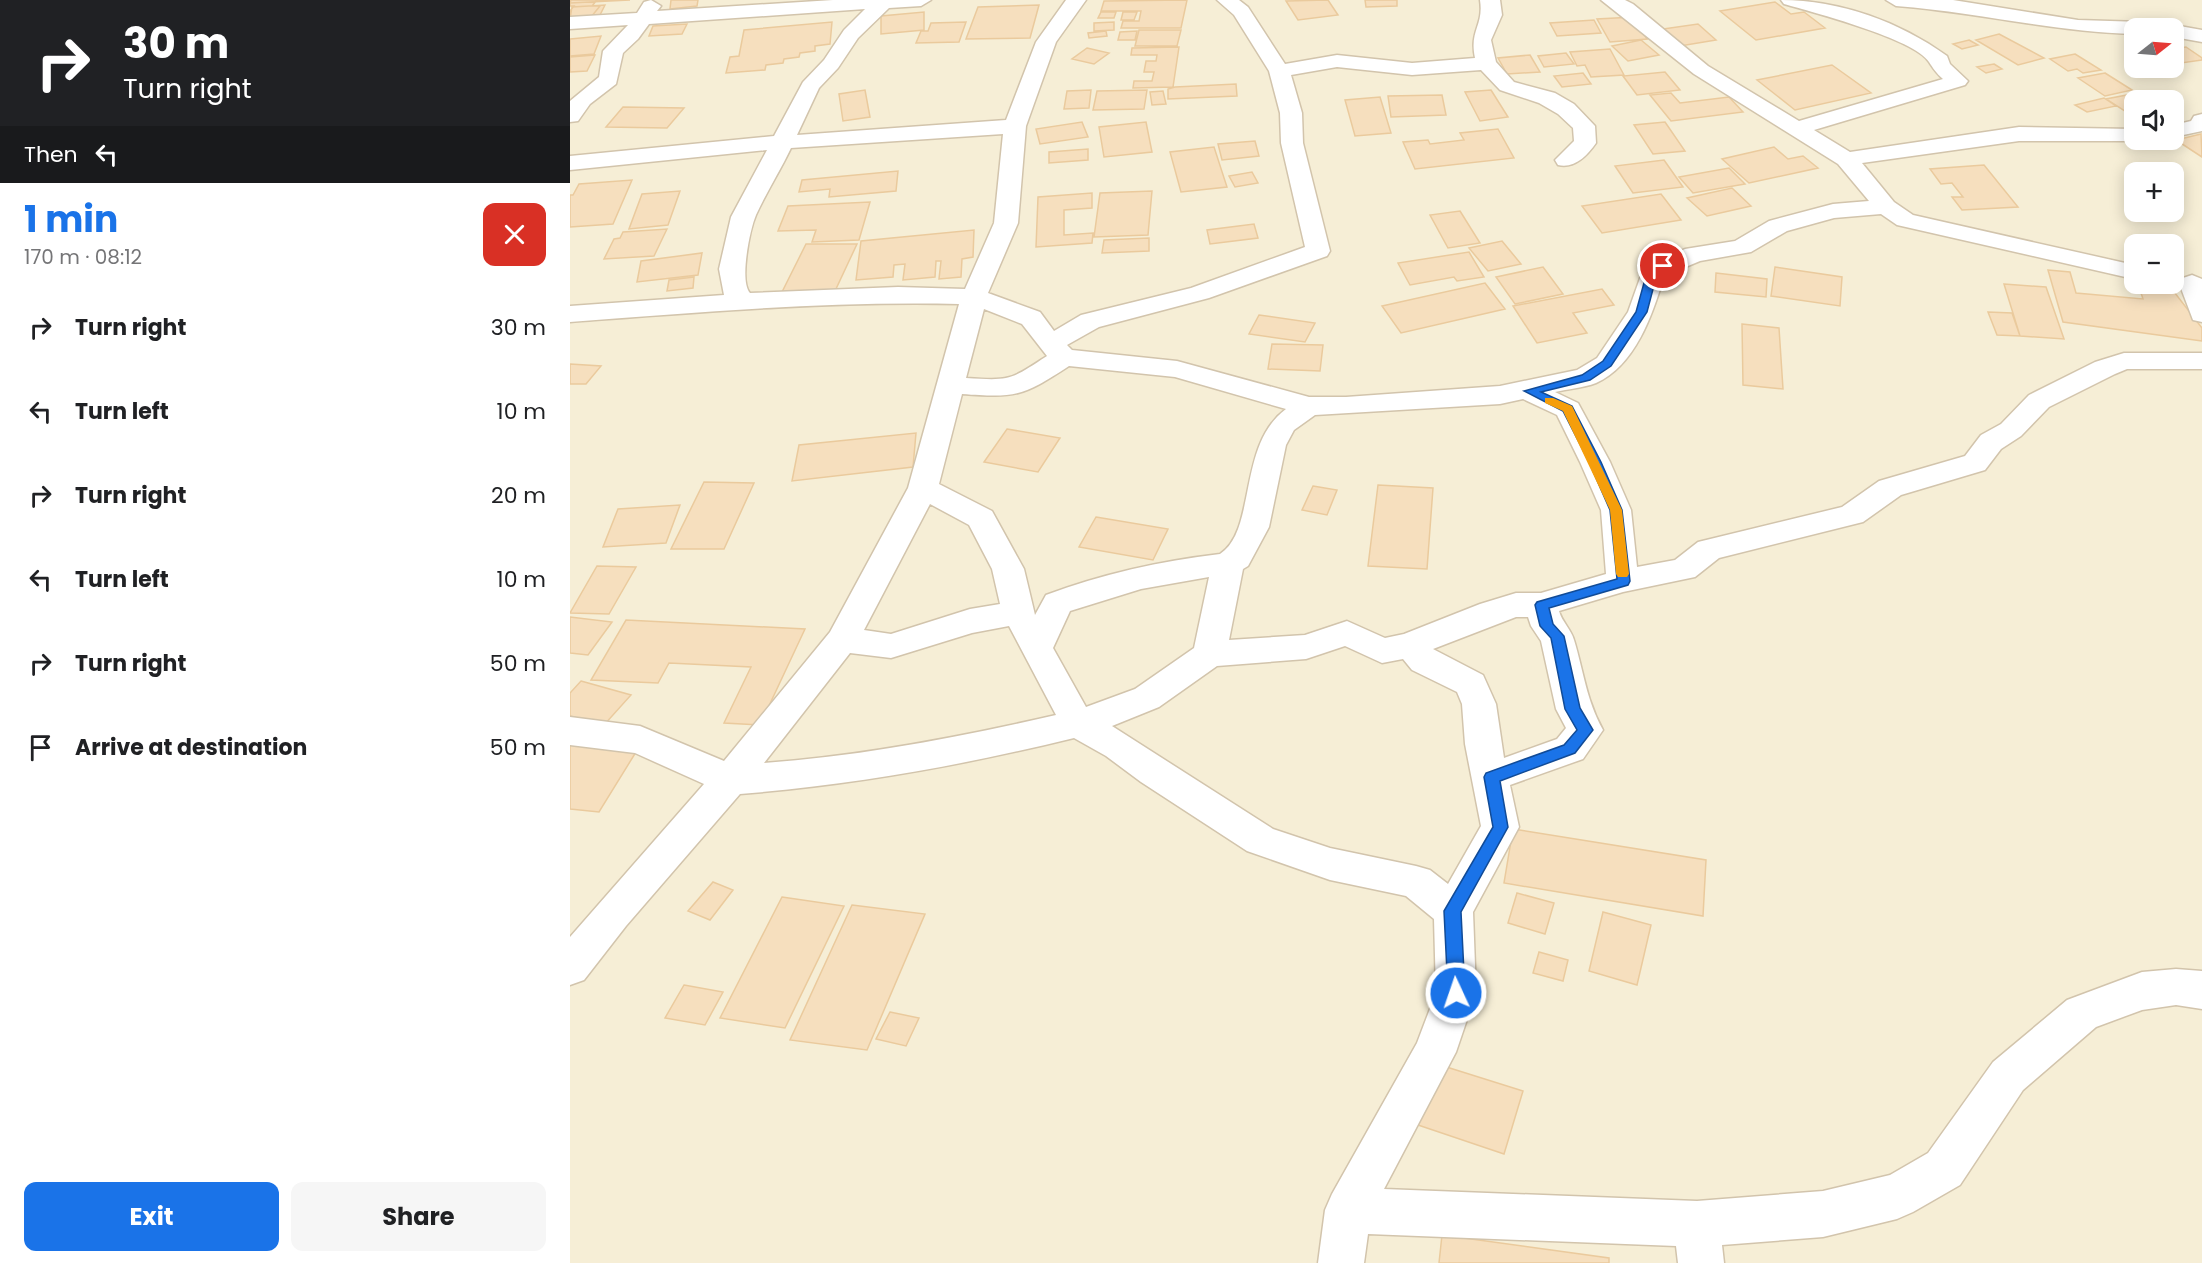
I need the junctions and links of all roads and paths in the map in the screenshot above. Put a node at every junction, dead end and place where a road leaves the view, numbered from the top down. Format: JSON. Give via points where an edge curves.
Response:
{"nodes":[{"id":1,"x":921,"y":0,"type":"edge"},
{"id":2,"x":1076,"y":0,"type":"edge"},
{"id":3,"x":1227,"y":0,"type":"edge"},
{"id":4,"x":1490,"y":0,"type":"edge"},
{"id":5,"x":1611,"y":0,"type":"edge"},
{"id":6,"x":1791,"y":0,"type":"edge"},
{"id":7,"x":886,"y":1,"type":"edge"},
{"id":8,"x":1885,"y":2,"type":"edge"},
{"id":9,"x":650,"y":8,"type":"edge"},
{"id":10,"x":1822,"y":9,"type":"junction"},
{"id":11,"x":570,"y":22,"type":"edge"},
{"id":12,"x":2124,"y":27,"type":"edge"},
{"id":13,"x":2184,"y":33,"type":"edge"},
{"id":14,"x":2202,"y":36,"type":"edge"},
{"id":15,"x":1486,"y":63,"type":"junction"},
{"id":16,"x":1279,"y":71,"type":"junction"},
{"id":17,"x":2201,"y":111,"type":"edge"},
{"id":18,"x":570,"y":116,"type":"edge"},
{"id":19,"x":1015,"y":126,"type":"junction"},
{"id":20,"x":1797,"y":128,"type":"junction"},
{"id":21,"x":2184,"y":129,"type":"edge"},
{"id":22,"x":2124,"y":136,"type":"edge"},
{"id":23,"x":782,"y":142,"type":"junction"},
{"id":24,"x":1846,"y":159,"type":"junction"},
{"id":25,"x":1566,"y":160,"type":"dead end"},
{"id":26,"x":570,"y":163,"type":"edge"},
{"id":27,"x":1886,"y":207,"type":"junction"},
{"id":28,"x":2124,"y":270,"type":"edge"},
{"id":29,"x":2189,"y":283,"type":"edge"},
{"id":30,"x":974,"y":297,"type":"junction"},
{"id":31,"x":742,"y":301,"type":"junction"},
{"id":32,"x":570,"y":314,"type":"edge"},
{"id":33,"x":2202,"y":314,"type":"edge"},
{"id":34,"x":1057,"y":351,"type":"junction"},
{"id":35,"x":2202,"y":361,"type":"edge"},
{"id":36,"x":949,"y":385,"type":"junction"},
{"id":37,"x":1530,"y":391,"type":"junction"},
{"id":38,"x":1308,"y":406,"type":"junction"},
{"id":39,"x":923,"y":488,"type":"junction"},
{"id":40,"x":1228,"y":564,"type":"junction"},
{"id":41,"x":1623,"y":581,"type":"junction"},
{"id":42,"x":1541,"y":605,"type":"junction"},
{"id":43,"x":1018,"y":613,"type":"junction"},
{"id":44,"x":842,"y":640,"type":"junction"},
{"id":45,"x":1410,"y":645,"type":"junction"},
{"id":46,"x":1037,"y":647,"type":"junction"},
{"id":47,"x":1209,"y":654,"type":"junction"},
{"id":48,"x":1078,"y":724,"type":"junction"},
{"id":49,"x":570,"y":731,"type":"edge"},
{"id":50,"x":1492,"y":777,"type":"junction"},
{"id":51,"x":730,"y":780,"type":"junction"},
{"id":52,"x":1452,"y":911,"type":"junction"},
{"id":53,"x":570,"y":967,"type":"edge"},
{"id":54,"x":2202,"y":990,"type":"edge"},
{"id":55,"x":1348,"y":1210,"type":"junction"},
{"id":56,"x":1699,"y":1243,"type":"edge"},
{"id":57,"x":1341,"y":1263,"type":"edge"}],
"edges":[{"from":1,"to":7,"type":"street"},
{"from":2,"to":19,"type":"street","via":[[1046,42]]},
{"from":3,"to":16,"type":"street","via":[[1241,10]]},
{"from":4,"to":15,"type":"street","via":[[1492,15],[1481,40]]},
{"from":5,"to":20,"type":"street","via":[[1701,70]]},
{"from":6,"to":10,"type":"street"},
{"from":7,"to":9,"type":"street"},
{"from":7,"to":23,"type":"street","via":[[850,34],[831,64],[810,86]]},
{"from":8,"to":10,"type":"street"},
{"from":8,"to":12,"type":"street","via":[[1964,6],[2006,16]]},
{"from":9,"to":11,"type":"street"},
{"from":9,"to":18,"type":"street","via":[[631,35],[613,51],[609,80],[582,99]]},
{"from":10,"to":20,"type":"street","via":[[1886,28],[1932,53],[1958,81]]},
{"from":13,"to":14,"type":"street"},
{"from":15,"to":16,"type":"street","via":[[1412,69],[1337,61]]},
{"from":15,"to":25,"type":"street","via":[[1507,86],[1547,98],[1584,126],[1585,143]]},
{"from":16,"to":34,"type":"street","via":[[1318,251],[1200,293],[1090,321]]},
{"from":17,"to":21,"type":"street","via":[[2201,125]]},
{"from":19,"to":23,"type":"street"},
{"from":19,"to":30,"type":"street","via":[[1006,223]]},
{"from":20,"to":24,"type":"street"},
{"from":22,"to":24,"type":"street","via":[[2019,134]]},
{"from":23,"to":26,"type":"street"},
{"from":23,"to":31,"type":"street","via":[[742,217],[732,269],[734,291]]},
{"from":24,"to":27,"type":"street"},
{"from":27,"to":28,"type":"street","via":[[1918,225]]},
{"from":27,"to":37,"type":"street","via":[[1833,211],[1778,226],[1742,247],[1694,254],[1663,266],[1653,272],[1641,312],[1607,364],[1586,377]]},
{"from":29,"to":33,"type":"street"},
{"from":30,"to":31,"type":"street","via":[[898,295]]},
{"from":30,"to":34,"type":"street","via":[[1030,318]]},
{"from":30,"to":36,"type":"street"},
{"from":31,"to":32,"type":"street"},
{"from":34,"to":36,"type":"street","via":[[1026,382],[1006,388]]},
{"from":34,"to":38,"type":"street","via":[[1178,369]]},
{"from":35,"to":41,"type":"street","via":[[2124,361],[2105,368],[2039,401],[2012,430],[1992,442],[1975,463],[1890,488],[1852,515],[1709,550],[1684,569]]},
{"from":36,"to":39,"type":"street"},
{"from":37,"to":38,"type":"street"},
{"from":37,"to":41,"type":"street","via":[[1568,409],[1595,462],[1616,510]]},
{"from":38,"to":40,"type":"street","via":[[1283,425],[1272,445],[1254,527],[1236,558]]},
{"from":39,"to":43,"type":"street","via":[[981,518],[1008,568]]},
{"from":39,"to":44,"type":"street"},
{"from":40,"to":46,"type":"street","via":[[1135,580],[1057,603]]},
{"from":40,"to":47,"type":"street"},
{"from":41,"to":42,"type":"street"},
{"from":42,"to":45,"type":"street","via":[[1516,605],[1492,612]]},
{"from":42,"to":50,"type":"street","via":[[1546,626],[1557,636],[1573,709],[1585,730],[1569,749]]},
{"from":43,"to":44,"type":"street","via":[[970,621],[891,646]]},
{"from":43,"to":46,"type":"street"},
{"from":44,"to":51,"type":"street"},
{"from":45,"to":47,"type":"street","via":[[1382,651],[1347,633],[1306,647]]},
{"from":45,"to":50,"type":"street","via":[[1424,661],[1471,684],[1479,704],[1483,744]]},
{"from":46,"to":48,"type":"street"},
{"from":47,"to":48,"type":"street","via":[[1146,698]]},
{"from":48,"to":51,"type":"street","via":[[975,748],[809,774]]},
{"from":48,"to":52,"type":"street","via":[[1119,746],[1260,840],[1330,864],[1416,882]]},
{"from":49,"to":51,"type":"street","via":[[640,740]]},
{"from":50,"to":52,"type":"street","via":[[1500,827]]},
{"from":51,"to":53,"type":"street"},
{"from":52,"to":55,"type":"street","via":[[1456,993],[1436,1052]]},
{"from":54,"to":56,"type":"street","via":[[2176,987],[2142,991],[2082,1013],[2008,1076],[1944,1169],[1897,1196]]},
{"from":55,"to":56,"type":"street"},
{"from":55,"to":57,"type":"street"}]}
